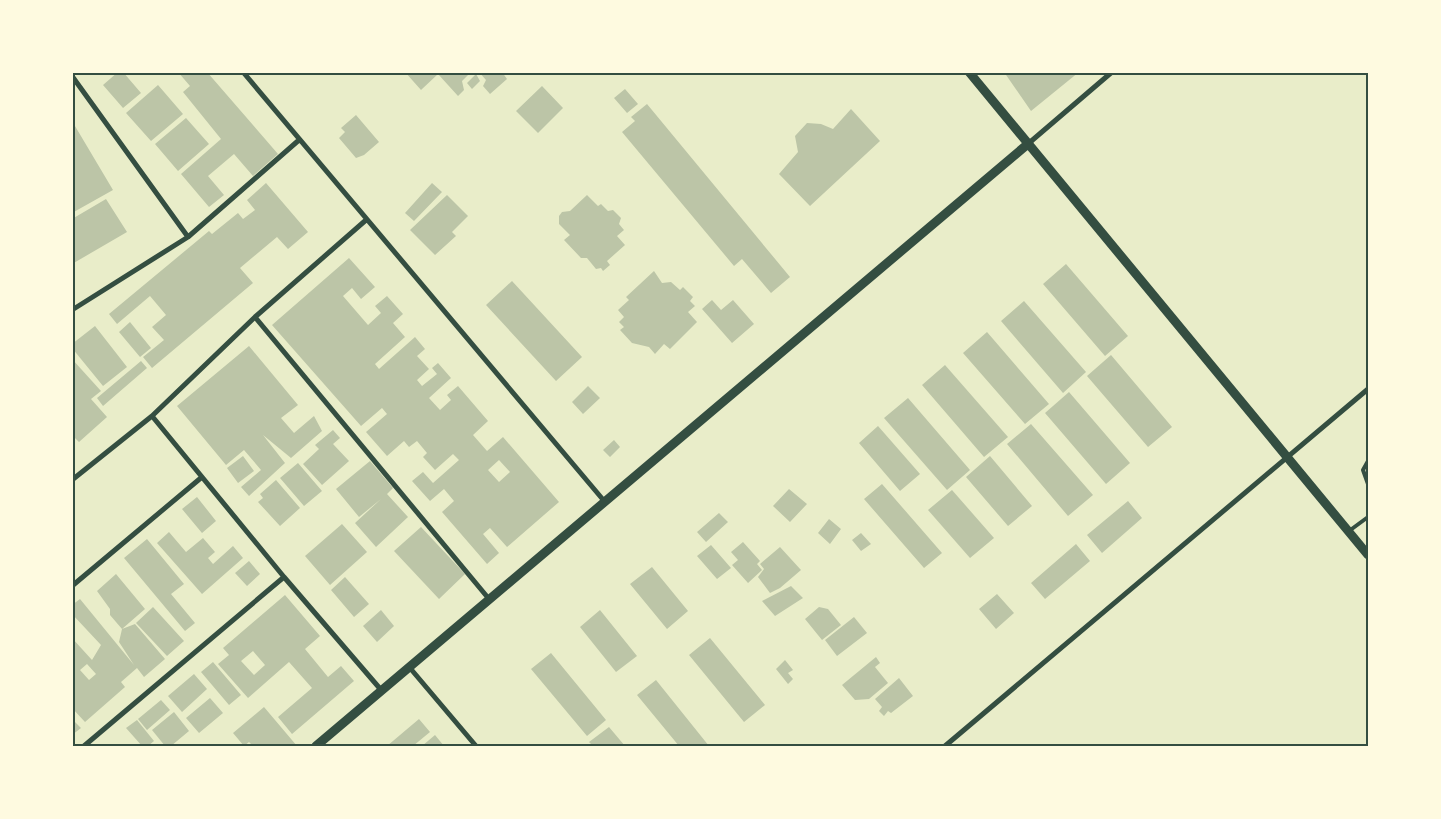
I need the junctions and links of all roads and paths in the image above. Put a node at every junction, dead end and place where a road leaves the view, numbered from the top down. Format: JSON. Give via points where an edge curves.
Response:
{"nodes":[{"id":1,"x":243,"y":72,"type":"edge"},
{"id":2,"x":969,"y":72,"type":"edge"},
{"id":3,"x":1112,"y":72,"type":"edge"},
{"id":4,"x":72,"y":76,"type":"edge"},
{"id":5,"x":299,"y":140,"type":"junction"},
{"id":6,"x":1028,"y":143,"type":"junction"},
{"id":7,"x":366,"y":220,"type":"junction"},
{"id":8,"x":188,"y":237,"type":"junction"},
{"id":9,"x":72,"y":310,"type":"edge"},
{"id":10,"x":255,"y":317,"type":"junction"},
{"id":11,"x":1368,"y":390,"type":"edge"},
{"id":12,"x":152,"y":416,"type":"junction"},
{"id":13,"x":1288,"y":457,"type":"junction"},
{"id":14,"x":1368,"y":461,"type":"edge"},
{"id":15,"x":202,"y":477,"type":"junction"},
{"id":16,"x":72,"y":480,"type":"edge"},
{"id":17,"x":1368,"y":484,"type":"edge"},
{"id":18,"x":605,"y":502,"type":"junction"},
{"id":19,"x":1368,"y":517,"type":"edge"},
{"id":20,"x":1349,"y":531,"type":"junction"},
{"id":21,"x":1368,"y":555,"type":"edge"},
{"id":22,"x":284,"y":577,"type":"junction"},
{"id":23,"x":72,"y":586,"type":"edge"},
{"id":24,"x":490,"y":600,"type":"junction"},
{"id":25,"x":410,"y":668,"type":"junction"},
{"id":26,"x":382,"y":691,"type":"junction"},
{"id":27,"x":84,"y":746,"type":"edge"},
{"id":28,"x":316,"y":746,"type":"edge"},
{"id":29,"x":476,"y":746,"type":"edge"},
{"id":30,"x":945,"y":746,"type":"edge"}],
"edges":[{"from":1,"to":5,"type":"street"},
{"from":2,"to":6,"type":"street"},
{"from":3,"to":6,"type":"street"},
{"from":4,"to":8,"type":"street"},
{"from":5,"to":7,"type":"street"},
{"from":5,"to":8,"type":"street"},
{"from":6,"to":13,"type":"street"},
{"from":6,"to":18,"type":"street"},
{"from":7,"to":10,"type":"street"},
{"from":7,"to":18,"type":"street"},
{"from":8,"to":9,"type":"street"},
{"from":10,"to":12,"type":"street"},
{"from":10,"to":24,"type":"street"},
{"from":11,"to":13,"type":"street"},
{"from":12,"to":15,"type":"street"},
{"from":12,"to":16,"type":"street"},
{"from":13,"to":20,"type":"street"},
{"from":13,"to":30,"type":"street"},
{"from":14,"to":17,"type":"lane","via":[[1364,470]]},
{"from":15,"to":22,"type":"street"},
{"from":15,"to":23,"type":"street"},
{"from":18,"to":24,"type":"street"},
{"from":19,"to":20,"type":"lane"},
{"from":20,"to":21,"type":"street"},
{"from":22,"to":26,"type":"street"},
{"from":22,"to":27,"type":"street"},
{"from":24,"to":25,"type":"street"},
{"from":25,"to":26,"type":"street"},
{"from":25,"to":29,"type":"street"},
{"from":26,"to":28,"type":"street"}]}
